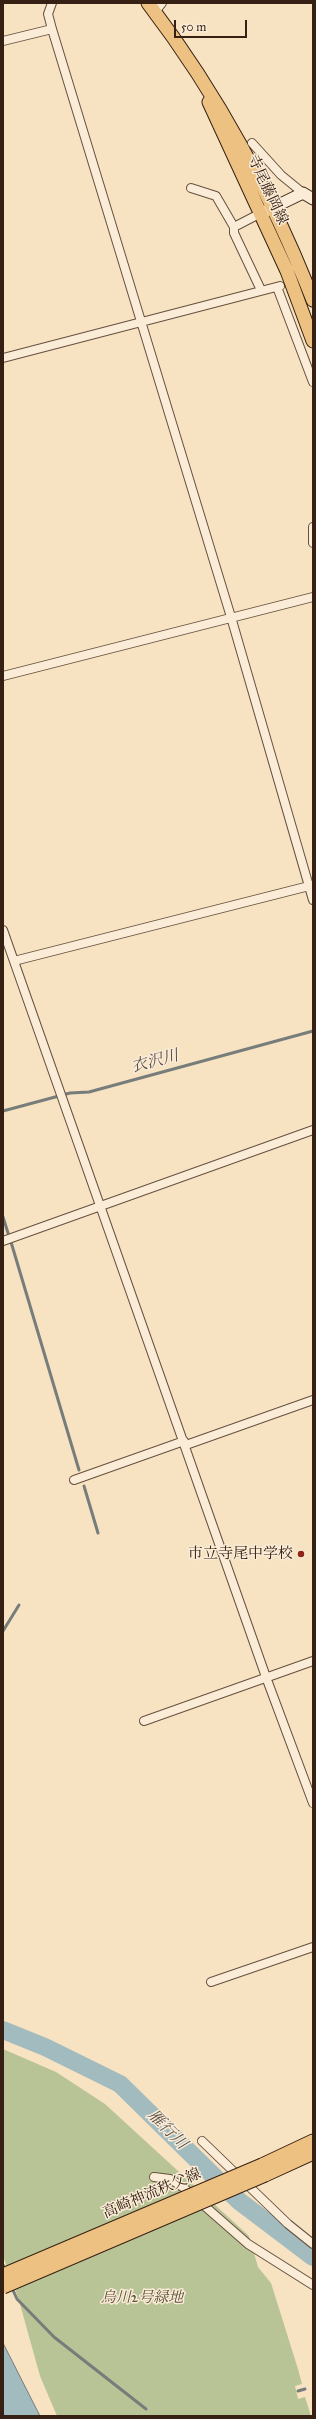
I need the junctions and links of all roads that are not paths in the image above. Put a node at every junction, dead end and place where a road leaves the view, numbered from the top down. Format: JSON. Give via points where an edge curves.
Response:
{"nodes":[{"id":1,"x":52,"y":3,"type":"edge"},
{"id":2,"x":155,"y":6,"type":"edge"},
{"id":3,"x":52,"y":29,"type":"junction"},
{"id":4,"x":3,"y":41,"type":"edge"},
{"id":5,"x":252,"y":143,"type":"dead end"},
{"id":6,"x":191,"y":188,"type":"dead end"},
{"id":7,"x":303,"y":192,"type":"junction"},
{"id":8,"x":313,"y":199,"type":"edge"},
{"id":9,"x":267,"y":210,"type":"junction"},
{"id":10,"x":234,"y":227,"type":"junction"},
{"id":11,"x":261,"y":290,"type":"junction"},
{"id":12,"x":313,"y":300,"type":"edge"},
{"id":13,"x":140,"y":322,"type":"junction"},
{"id":14,"x":313,"y":341,"type":"edge"},
{"id":15,"x":3,"y":358,"type":"edge"},
{"id":16,"x":313,"y":382,"type":"edge"},
{"id":17,"x":313,"y":527,"type":"edge"},
{"id":18,"x":313,"y":543,"type":"edge"},
{"id":19,"x":313,"y":597,"type":"edge"},
{"id":20,"x":231,"y":617,"type":"junction"},
{"id":21,"x":3,"y":676,"type":"edge"},
{"id":22,"x":311,"y":886,"type":"edge"},
{"id":23,"x":313,"y":900,"type":"edge"},
{"id":24,"x":3,"y":930,"type":"edge"},
{"id":25,"x":14,"y":961,"type":"junction"},
{"id":26,"x":313,"y":1130,"type":"edge"},
{"id":27,"x":100,"y":1206,"type":"junction"},
{"id":28,"x":3,"y":1241,"type":"edge"},
{"id":29,"x":313,"y":1400,"type":"edge"},
{"id":30,"x":185,"y":1443,"type":"junction"},
{"id":31,"x":74,"y":1480,"type":"dead end"},
{"id":32,"x":313,"y":1661,"type":"edge"},
{"id":33,"x":266,"y":1677,"type":"junction"},
{"id":34,"x":144,"y":1721,"type":"dead end"},
{"id":35,"x":313,"y":1803,"type":"edge"},
{"id":36,"x":313,"y":1947,"type":"edge"},
{"id":37,"x":211,"y":1982,"type":"dead end"},
{"id":38,"x":202,"y":2141,"type":"dead end"},
{"id":39,"x":313,"y":2141,"type":"edge"},
{"id":40,"x":313,"y":2153,"type":"edge"},
{"id":41,"x":264,"y":2170,"type":"junction"},
{"id":42,"x":154,"y":2177,"type":"dead end"},
{"id":43,"x":313,"y":2244,"type":"edge"},
{"id":44,"x":3,"y":2275,"type":"edge"},
{"id":45,"x":313,"y":2285,"type":"edge"},
{"id":46,"x":3,"y":2287,"type":"edge"}],
"edges":[{"from":1,"to":3,"type":"street","via":[[48,14]]},
{"from":2,"to":9,"type":"main road","name":"寺尾藤岡線","via":[[241,144]]},
{"from":3,"to":4,"type":"street"},
{"from":3,"to":13,"type":"street"},
{"from":5,"to":7,"type":"street","via":[[281,175]]},
{"from":6,"to":10,"type":"street","via":[[216,196]]},
{"from":7,"to":8,"type":"street"},
{"from":7,"to":9,"type":"street"},
{"from":9,"to":10,"type":"street"},
{"from":9,"to":12,"type":"main road","name":"寺尾藤岡線"},
{"from":9,"to":14,"type":"main road","name":"寺尾藤岡線"},
{"from":10,"to":11,"type":"street","via":[[234,233]]},
{"from":11,"to":13,"type":"street"},
{"from":11,"to":16,"type":"street","via":[[279,287]]},
{"from":13,"to":15,"type":"street"},
{"from":13,"to":20,"type":"street"},
{"from":17,"to":18,"type":"street"},
{"from":19,"to":20,"type":"street"},
{"from":20,"to":21,"type":"street"},
{"from":20,"to":22,"type":"street"},
{"from":22,"to":23,"type":"street"},
{"from":22,"to":25,"type":"street"},
{"from":24,"to":25,"type":"street"},
{"from":25,"to":27,"type":"street"},
{"from":26,"to":27,"type":"street"},
{"from":27,"to":28,"type":"street"},
{"from":27,"to":30,"type":"street"},
{"from":29,"to":30,"type":"street"},
{"from":30,"to":31,"type":"street"},
{"from":30,"to":33,"type":"street"},
{"from":32,"to":33,"type":"street"},
{"from":33,"to":34,"type":"street"},
{"from":33,"to":35,"type":"street"},
{"from":36,"to":37,"type":"street"},
{"from":38,"to":43,"type":"street","via":[[302,2238]]},
{"from":39,"to":41,"type":"main road","name":"高崎神流秩父線"},
{"from":40,"to":41,"type":"main road","name":"高崎神流秩父線"},
{"from":41,"to":44,"type":"main road","name":"高崎神流秩父線","bridge":true},
{"from":41,"to":46,"type":"main road","name":"高崎神流秩父線","bridge":true},
{"from":42,"to":45,"type":"street","via":[[170,2179],[184,2188],[248,2244]]}]}
